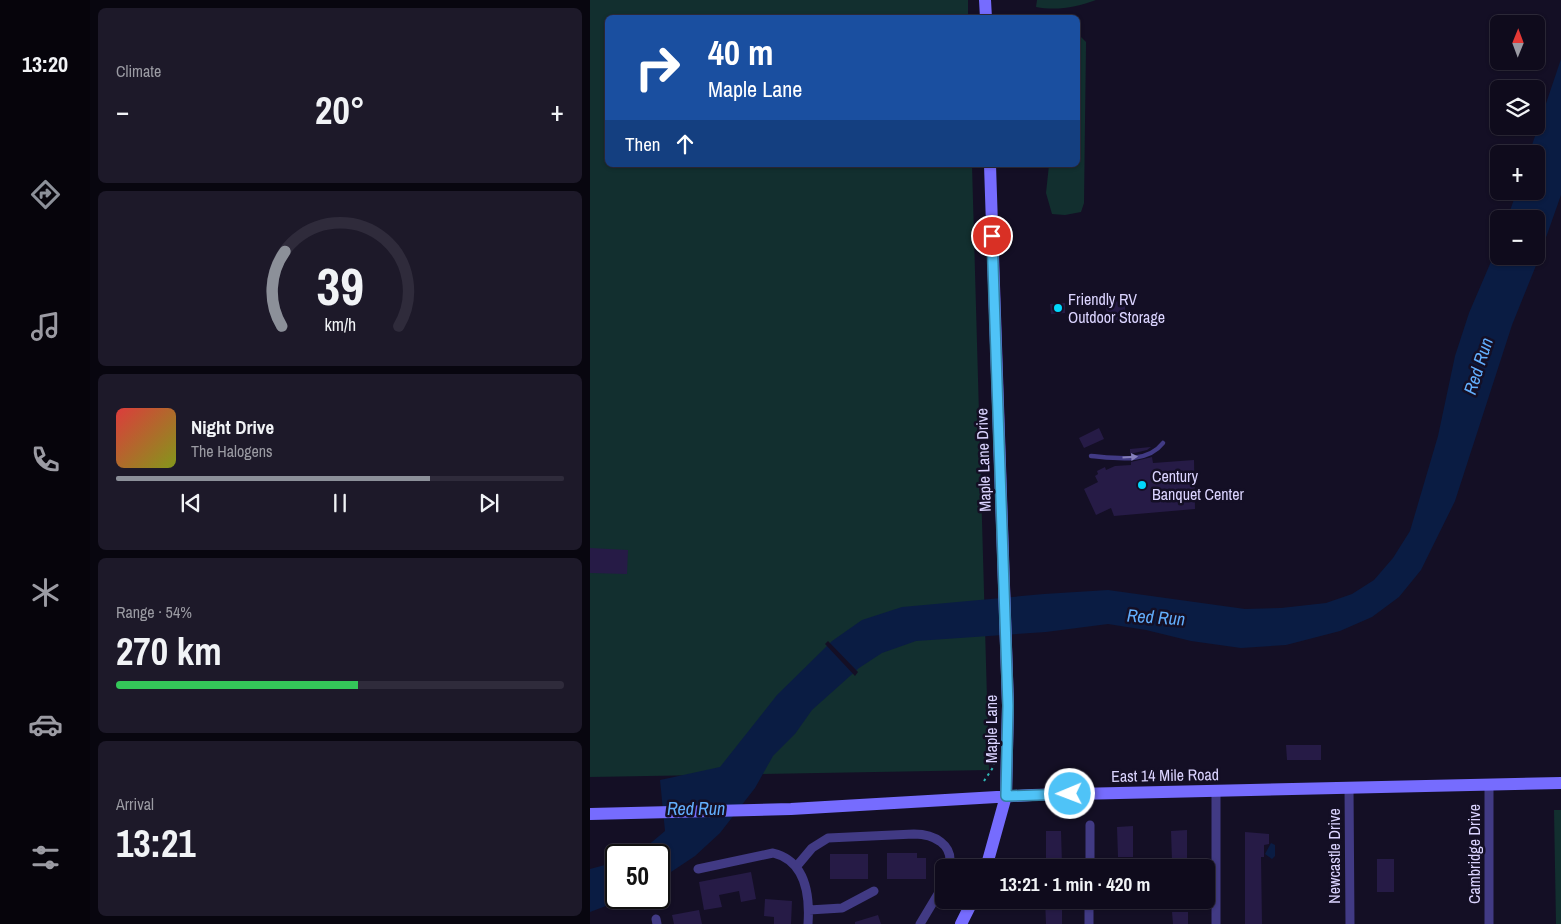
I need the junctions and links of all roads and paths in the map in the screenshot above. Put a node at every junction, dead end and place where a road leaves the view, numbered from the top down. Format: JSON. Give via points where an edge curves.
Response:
{"nodes":[{"id":1,"x":985,"y":0,"type":"edge"},
{"id":2,"x":986,"y":15,"type":"edge"},
{"id":3,"x":990,"y":167,"type":"edge"},
{"id":4,"x":1164,"y":443,"type":"dead end"},
{"id":5,"x":1091,"y":456,"type":"dead end"},
{"id":6,"x":1007,"y":663,"type":"joint"},
{"id":7,"x":994,"y":747,"type":"dead end"},
{"id":8,"x":984,"y":781,"type":"dead end"},
{"id":9,"x":1561,"y":783,"type":"edge"},
{"id":10,"x":1489,"y":784,"type":"junction"},
{"id":11,"x":1349,"y":788,"type":"junction"},
{"id":12,"x":1216,"y":790,"type":"junction"},
{"id":13,"x":1006,"y":796,"type":"junction"},
{"id":14,"x":590,"y":814,"type":"edge"},
{"id":15,"x":1090,"y":825,"type":"dead end"},
{"id":16,"x":949,"y":859,"type":"edge"},
{"id":17,"x":989,"y":859,"type":"edge"},
{"id":18,"x":1090,"y":859,"type":"edge"},
{"id":19,"x":796,"y":867,"type":"junction"},
{"id":20,"x":698,"y":869,"type":"dead end"},
{"id":21,"x":874,"y":891,"type":"dead end"},
{"id":22,"x":935,"y":899,"type":"edge"},
{"id":23,"x":968,"y":909,"type":"edge"},
{"id":24,"x":1090,"y":909,"type":"edge"},
{"id":25,"x":809,"y":910,"type":"junction"},
{"id":26,"x":808,"y":924,"type":"edge"},
{"id":27,"x":920,"y":924,"type":"edge"},
{"id":28,"x":961,"y":924,"type":"edge"},
{"id":29,"x":1090,"y":924,"type":"edge"},
{"id":30,"x":1216,"y":924,"type":"edge"},
{"id":31,"x":1350,"y":924,"type":"edge"},
{"id":32,"x":1489,"y":924,"type":"edge"}],
"edges":[{"from":1,"to":2,"type":"main road"},
{"from":3,"to":6,"type":"main road","name":"Maple Lane Drive"},
{"from":5,"to":4,"type":"lane","one_way":true,"via":[[1148,456]]},
{"from":6,"to":13,"type":"main road","name":"Maple Lane"},
{"from":7,"to":8,"type":"path","via":[[994,766]]},
{"from":9,"to":10,"type":"main road","name":"East 14 Mile Road"},
{"from":10,"to":11,"type":"main road","name":"East 14 Mile Road"},
{"from":10,"to":32,"type":"street","name":"Cambridge Drive"},
{"from":11,"to":12,"type":"main road","name":"East 14 Mile Road"},
{"from":11,"to":31,"type":"street","name":"Newcastle Drive"},
{"from":12,"to":13,"type":"main road","name":"East 14 Mile Road"},
{"from":12,"to":30,"type":"street"},
{"from":13,"to":14,"type":"main road","name":"East 14 Mile Road","via":[[752,810]]},
{"from":13,"to":17,"type":"main road","name":"Maple Lane"},
{"from":15,"to":18,"type":"street"},
{"from":16,"to":19,"type":"street","via":[[938,838],[914,834],[828,838],[812,848]]},
{"from":19,"to":20,"type":"street","via":[[773,853]]},
{"from":19,"to":25,"type":"street","via":[[806,886]]},
{"from":21,"to":25,"type":"street","via":[[842,908]]},
{"from":22,"to":27,"type":"street"},
{"from":23,"to":28,"type":"main road"},
{"from":24,"to":29,"type":"street"},
{"from":25,"to":26,"type":"street"}]}
